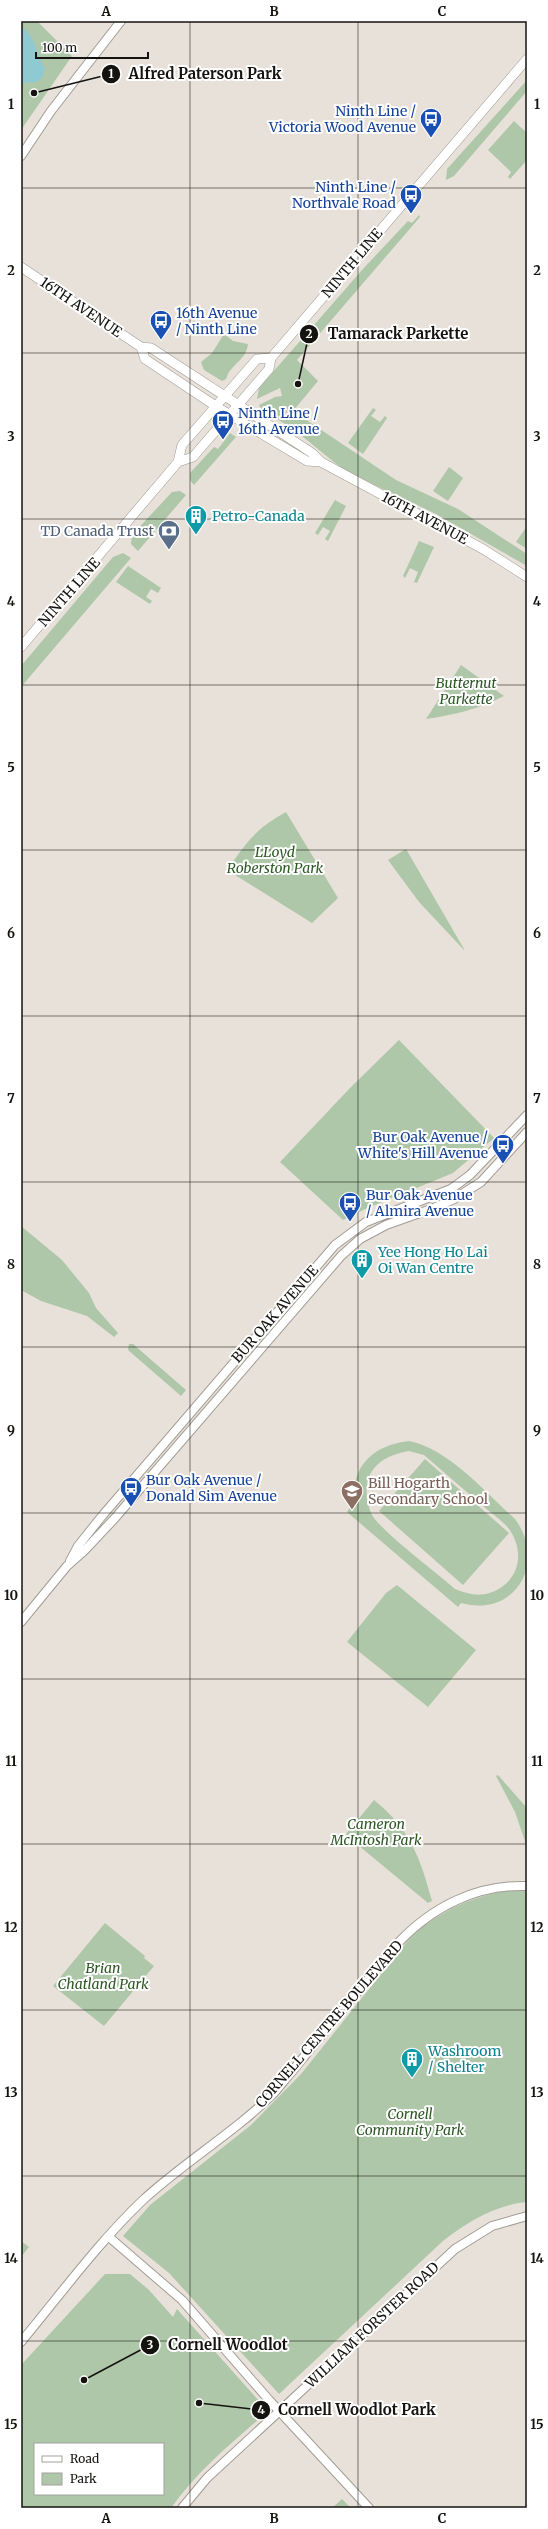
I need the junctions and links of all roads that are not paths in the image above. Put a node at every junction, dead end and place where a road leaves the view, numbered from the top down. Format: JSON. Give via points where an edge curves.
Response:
{"nodes":[{"id":1,"x":121,"y":21,"type":"edge"},
{"id":2,"x":527,"y":59,"type":"edge"},
{"id":3,"x":21,"y":156,"type":"edge"},
{"id":4,"x":21,"y":267,"type":"edge"},
{"id":5,"x":141,"y":347,"type":"junction"},
{"id":6,"x":271,"y":358,"type":"junction"},
{"id":7,"x":225,"y":397,"type":"junction"},
{"id":8,"x":238,"y":405,"type":"junction"},
{"id":9,"x":217,"y":407,"type":"junction"},
{"id":10,"x":230,"y":414,"type":"junction"},
{"id":11,"x":178,"y":462,"type":"junction"},
{"id":12,"x":321,"y":462,"type":"junction"},
{"id":13,"x":527,"y":577,"type":"edge"},
{"id":14,"x":21,"y":647,"type":"edge"},
{"id":15,"x":527,"y":1115,"type":"edge"},
{"id":16,"x":527,"y":1132,"type":"edge"},
{"id":17,"x":67,"y":1566,"type":"junction"},
{"id":18,"x":21,"y":1622,"type":"edge"},
{"id":19,"x":527,"y":1886,"type":"edge"},
{"id":20,"x":527,"y":2216,"type":"edge"},
{"id":21,"x":109,"y":2237,"type":"junction"},
{"id":22,"x":21,"y":2342,"type":"edge"},
{"id":23,"x":279,"y":2411,"type":"junction"},
{"id":24,"x":182,"y":2508,"type":"edge"},
{"id":25,"x":369,"y":2508,"type":"edge"}],
"edges":[{"from":1,"to":3,"type":"street","via":[[51,111]]},
{"from":2,"to":6,"type":"main road","name":"NINTH LINE"},
{"from":4,"to":5,"type":"main road","name":"16TH AVENUE"},
{"from":5,"to":7,"type":"main road","name":"16TH AVENUE","via":[[151,348]]},
{"from":5,"to":9,"type":"main road","name":"16TH AVENUE","via":[[145,359]]},
{"from":6,"to":7,"type":"main road","name":"NINTH LINE","via":[[257,359]]},
{"from":6,"to":8,"type":"main road","name":"NINTH LINE","via":[[269,369]]},
{"from":7,"to":8,"type":"main road","name":"16TH AVENUE"},
{"from":7,"to":9,"type":"main road","name":"NINTH LINE"},
{"from":8,"to":10,"type":"main road","name":"NINTH LINE"},
{"from":8,"to":12,"type":"main road","name":"16TH AVENUE","via":[[312,453]]},
{"from":9,"to":10,"type":"main road","name":"16TH AVENUE"},
{"from":9,"to":11,"type":"main road","name":"NINTH LINE","via":[[182,446]]},
{"from":10,"to":11,"type":"main road","name":"NINTH LINE","via":[[193,457]]},
{"from":10,"to":12,"type":"main road","name":"16TH AVENUE","via":[[307,461]]},
{"from":11,"to":14,"type":"main road","name":"NINTH LINE"},
{"from":12,"to":13,"type":"main road","name":"16TH AVENUE","via":[[483,549]]},
{"from":15,"to":17,"type":"street","name":"BUR OAK AVENUE","via":[[470,1175],[451,1189],[366,1222],[335,1245],[102,1516],[78,1546]]},
{"from":16,"to":17,"type":"street","name":"BUR OAK AVENUE","via":[[481,1182],[454,1199],[386,1225],[360,1239],[341,1256],[115,1518]]},
{"from":17,"to":18,"type":"street","name":"BUR OAK AVENUE"},
{"from":19,"to":21,"type":"street","name":"CORNELL CENTRE BOULEVARD","via":[[493,1888],[469,1895],[443,1906],[417,1924],[398,1943],[267,2099],[151,2194]]},
{"from":20,"to":23,"type":"street","name":"WILLIAM FORSTER ROAD","via":[[492,2226],[455,2249]]},
{"from":21,"to":22,"type":"street","name":"CORNELL CENTRE BOULEVARD"},
{"from":21,"to":23,"type":"street","via":[[182,2300]]},
{"from":23,"to":24,"type":"street","name":"WILLIAM FORSTER ROAD","via":[[206,2478]]},
{"from":23,"to":25,"type":"street"}]}
